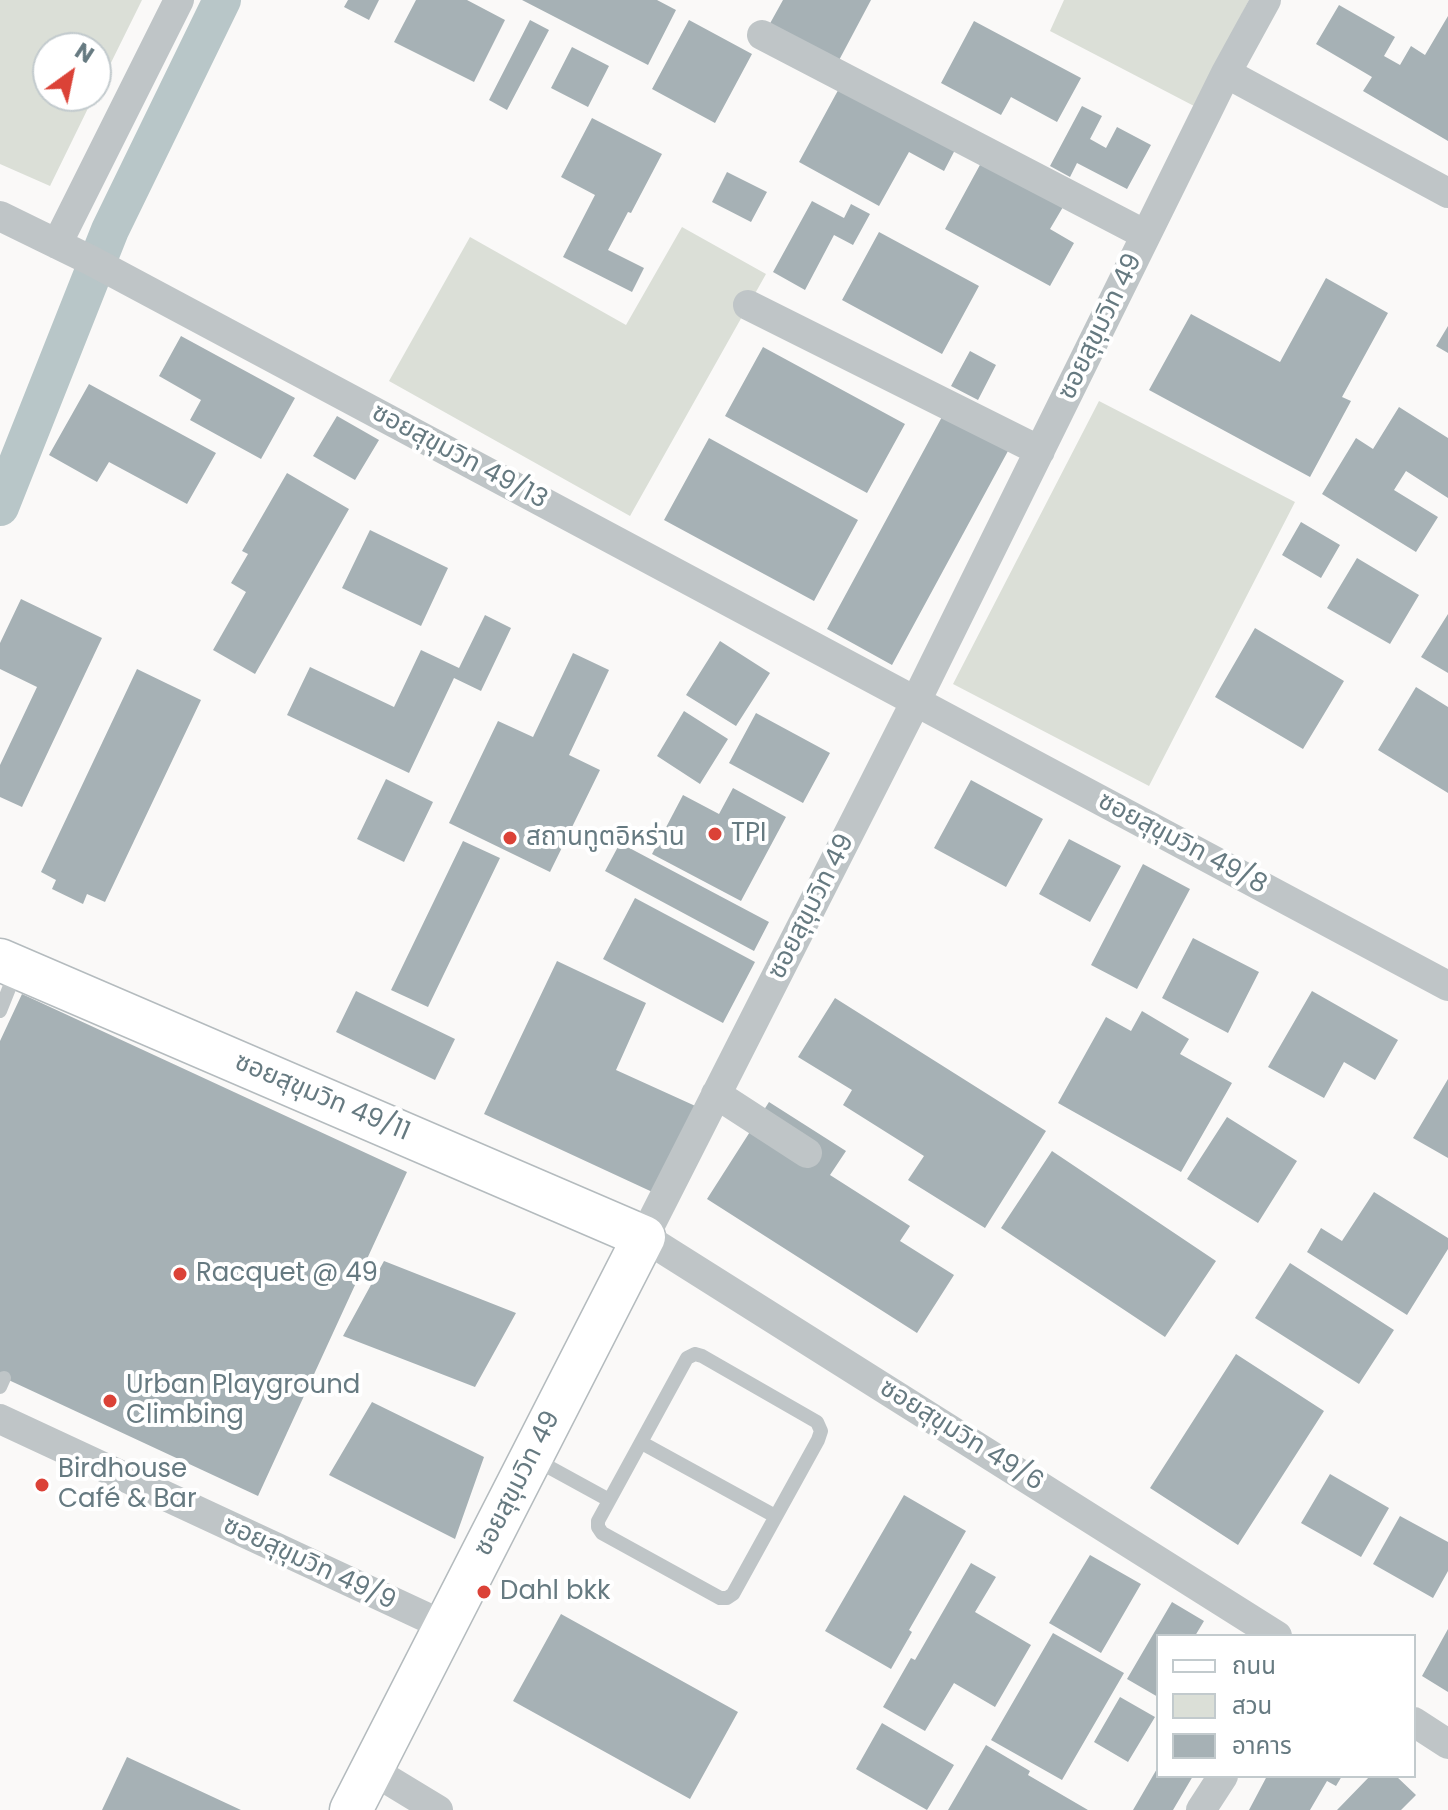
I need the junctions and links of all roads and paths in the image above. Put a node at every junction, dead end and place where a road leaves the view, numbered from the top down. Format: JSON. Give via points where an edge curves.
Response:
{"nodes":[{"id":1,"x":179,"y":0,"type":"edge"},
{"id":2,"x":1266,"y":0,"type":"edge"},
{"id":3,"x":762,"y":35,"type":"dead end"},
{"id":4,"x":1226,"y":73,"type":"junction"},
{"id":5,"x":1448,"y":193,"type":"edge"},
{"id":6,"x":0,"y":216,"type":"edge"},
{"id":7,"x":1146,"y":235,"type":"junction"},
{"id":8,"x":57,"y":244,"type":"junction"},
{"id":9,"x":748,"y":305,"type":"dead end"},
{"id":10,"x":1040,"y":451,"type":"junction"},
{"id":11,"x":916,"y":701,"type":"junction"},
{"id":12,"x":9,"y":963,"type":"edge"},
{"id":13,"x":1448,"y":986,"type":"edge"},
{"id":14,"x":0,"y":1011,"type":"edge"},
{"id":15,"x":716,"y":1094,"type":"junction"},
{"id":16,"x":807,"y":1153,"type":"dead end"},
{"id":17,"x":644,"y":1237,"type":"junction"},
{"id":18,"x":0,"y":1419,"type":"edge"},
{"id":19,"x":642,"y":1443,"type":"junction"},
{"id":20,"x":531,"y":1458,"type":"junction"},
{"id":21,"x":609,"y":1500,"type":"junction"},
{"id":22,"x":775,"y":1516,"type":"junction"},
{"id":23,"x":445,"y":1626,"type":"junction"},
{"id":24,"x":1274,"y":1634,"type":"edge"},
{"id":25,"x":1416,"y":1723,"type":"edge"},
{"id":26,"x":1448,"y":1744,"type":"edge"},
{"id":27,"x":372,"y":1770,"type":"junction"},
{"id":28,"x":1222,"y":1778,"type":"edge"},
{"id":29,"x":351,"y":1810,"type":"edge"},
{"id":30,"x":438,"y":1810,"type":"edge"},
{"id":31,"x":1201,"y":1810,"type":"edge"}],
"edges":[{"from":1,"to":8,"type":"street"},
{"from":2,"to":4,"type":"street","name":"ซอยสุขุมวิท 49"},
{"from":3,"to":7,"type":"street"},
{"from":4,"to":5,"type":"street"},
{"from":4,"to":7,"type":"street","name":"ซอยสุขุมวิท 49"},
{"from":6,"to":8,"type":"street","name":"ซอยสุขุมวิท 49/13"},
{"from":7,"to":10,"type":"street","name":"ซอยสุขุมวิท 49"},
{"from":8,"to":11,"type":"street","name":"ซอยสุขุมวิท 49/13"},
{"from":9,"to":10,"type":"street"},
{"from":10,"to":11,"type":"street","name":"ซอยสุขุมวิท 49"},
{"from":11,"to":13,"type":"street","name":"ซอยสุขุมวิท 49/8"},
{"from":11,"to":15,"type":"street","name":"ซอยสุขุมวิท 49"},
{"from":12,"to":14,"type":"lane"},
{"from":12,"to":17,"type":"street","name":"ซอยสุขุมวิท 49/11","via":[[198,1052]]},
{"from":15,"to":16,"type":"street"},
{"from":15,"to":17,"type":"street","name":"ซอยสุขุมวิท 49"},
{"from":17,"to":20,"type":"street","name":"ซอยสุขุมวิท 49"},
{"from":17,"to":24,"type":"street","name":"ซอยสุขุมวิท 49/6"},
{"from":18,"to":23,"type":"street","name":"ซอยสุขุมวิท 49/9"},
{"from":19,"to":21,"type":"lane"},
{"from":19,"to":22,"type":"lane"},
{"from":19,"to":22,"type":"lane","via":[[687,1358],[702,1356],[817,1422],[818,1440]]},
{"from":20,"to":21,"type":"lane"},
{"from":20,"to":23,"type":"street","name":"ซอยสุขุมวิท 49"},
{"from":21,"to":22,"type":"lane","via":[[598,1521],[602,1533],[720,1598],[733,1594]]},
{"from":23,"to":27,"type":"street","name":"ซอยสุขุมวิท 49"},
{"from":25,"to":26,"type":"street"},
{"from":27,"to":29,"type":"street","name":"ซอยสุขุมวิท 49"},
{"from":27,"to":30,"type":"street"},
{"from":28,"to":31,"type":"street"}]}
